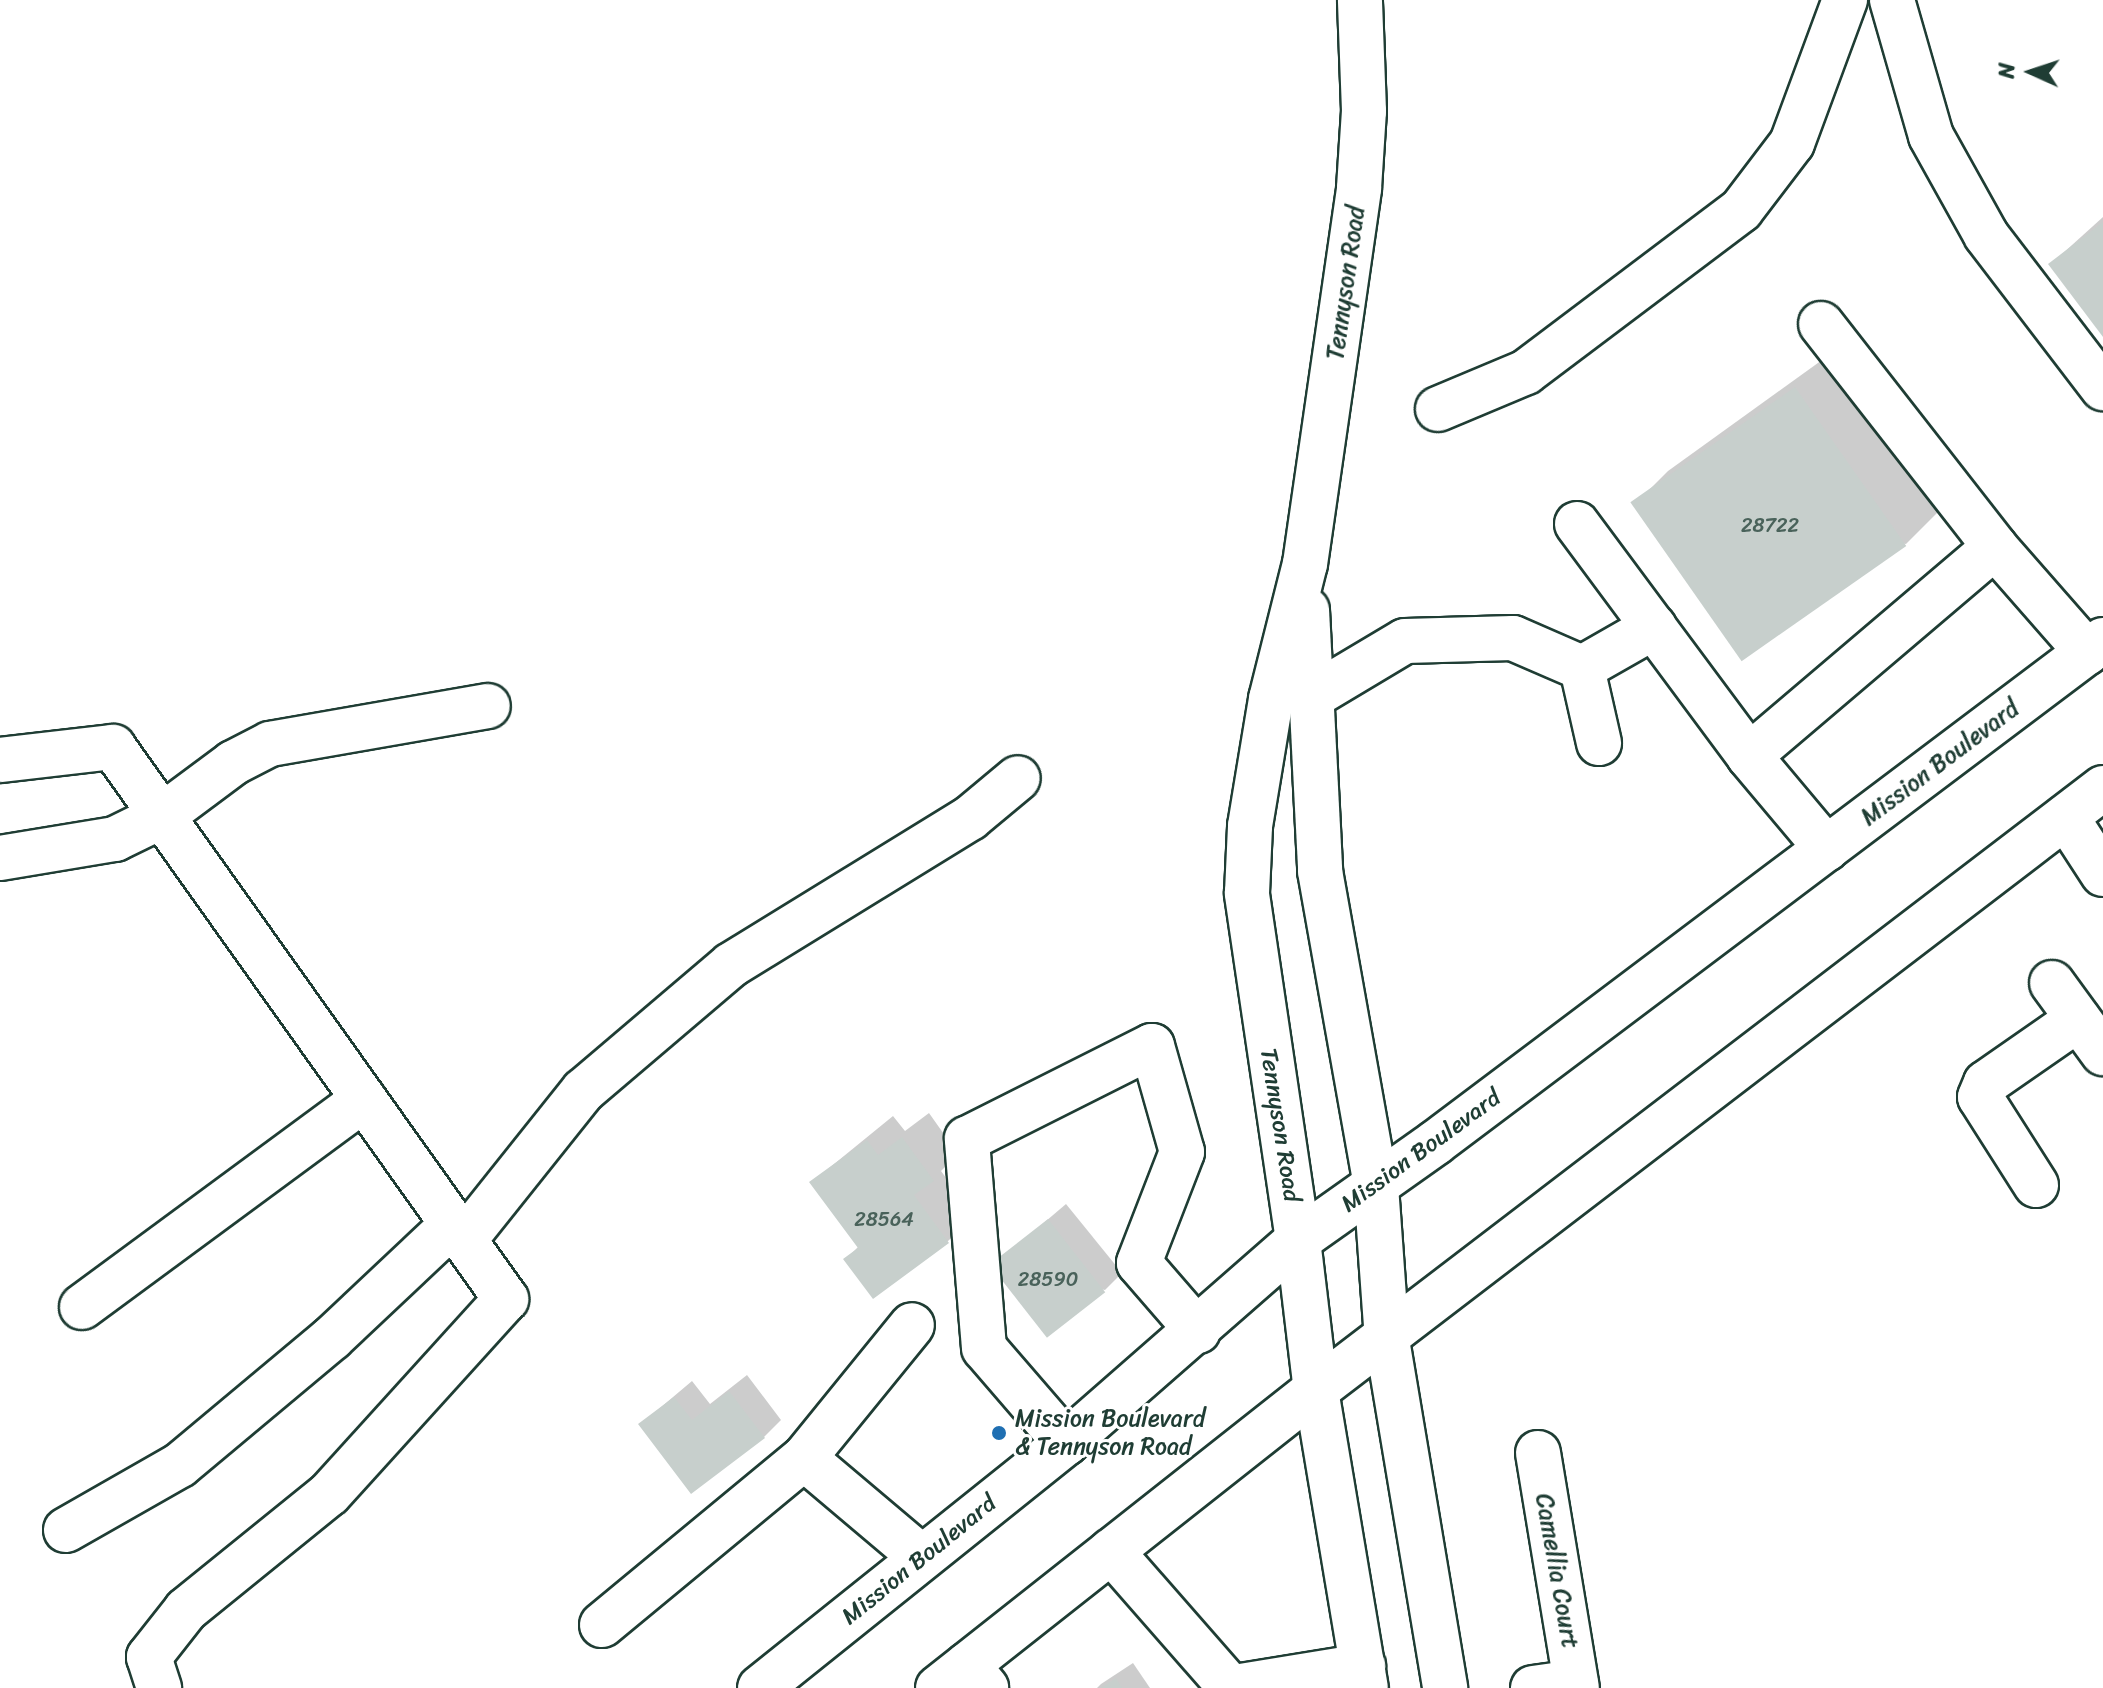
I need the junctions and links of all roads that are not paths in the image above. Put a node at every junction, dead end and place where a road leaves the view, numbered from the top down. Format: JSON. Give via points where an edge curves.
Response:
{"nodes":[{"id":1,"x":1360,"y":0,"type":"edge"},
{"id":2,"x":1845,"y":0,"type":"edge"},
{"id":3,"x":1892,"y":0,"type":"edge"},
{"id":4,"x":1821,"y":324,"type":"dead end"},
{"id":5,"x":2103,"y":388,"type":"edge"},
{"id":6,"x":1438,"y":409,"type":"dead end"},
{"id":7,"x":1577,"y":524,"type":"dead end"},
{"id":8,"x":1995,"y":547,"type":"junction"},
{"id":9,"x":1305,"y":564,"type":"junction"},
{"id":10,"x":1654,"y":627,"type":"junction"},
{"id":11,"x":2095,"y":646,"type":"edge"},
{"id":12,"x":1582,"y":668,"type":"junction"},
{"id":13,"x":1311,"y":697,"type":"junction"},
{"id":14,"x":488,"y":706,"type":"dead end"},
{"id":15,"x":1599,"y":743,"type":"dead end"},
{"id":16,"x":1749,"y":756,"type":"junction"},
{"id":17,"x":0,"y":760,"type":"edge"},
{"id":18,"x":1018,"y":778,"type":"dead end"},
{"id":19,"x":2103,"y":788,"type":"edge"},
{"id":20,"x":162,"y":816,"type":"junction"},
{"id":21,"x":2066,"y":817,"type":"junction"},
{"id":22,"x":1827,"y":849,"type":"junction"},
{"id":23,"x":0,"y":858,"type":"edge"},
{"id":24,"x":2103,"y":874,"type":"edge"},
{"id":25,"x":2052,"y":983,"type":"dead end"},
{"id":26,"x":2090,"y":1036,"type":"edge"},
{"id":27,"x":364,"y":1099,"type":"junction"},
{"id":28,"x":2036,"y":1185,"type":"dead end"},
{"id":29,"x":1376,"y":1186,"type":"junction"},
{"id":30,"x":458,"y":1232,"type":"junction"},
{"id":31,"x":1298,"y":1240,"type":"junction"},
{"id":32,"x":82,"y":1307,"type":"dead end"},
{"id":33,"x":912,"y":1325,"type":"dead end"},
{"id":34,"x":1198,"y":1331,"type":"junction"},
{"id":35,"x":1387,"y":1340,"type":"junction"},
{"id":36,"x":1316,"y":1390,"type":"junction"},
{"id":37,"x":1066,"y":1443,"type":"junction"},
{"id":38,"x":1538,"y":1453,"type":"dead end"},
{"id":39,"x":804,"y":1458,"type":"junction"},
{"id":40,"x":66,"y":1530,"type":"dead end"},
{"id":41,"x":1111,"y":1551,"type":"junction"},
{"id":42,"x":921,"y":1557,"type":"junction"},
{"id":43,"x":602,"y":1625,"type":"dead end"},
{"id":44,"x":1364,"y":1677,"type":"edge"},
{"id":45,"x":964,"y":1680,"type":"edge"},
{"id":46,"x":1577,"y":1685,"type":"edge"},
{"id":47,"x":159,"y":1688,"type":"edge"},
{"id":48,"x":760,"y":1688,"type":"edge"},
{"id":49,"x":1229,"y":1688,"type":"edge"},
{"id":50,"x":1445,"y":1688,"type":"edge"},
{"id":51,"x":1533,"y":1688,"type":"edge"}],
"edges":[{"from":1,"to":9,"type":"main road","name":"Tennyson Road","via":[[1364,111],[1359,188]]},
{"from":2,"to":6,"type":"main road","via":[[1792,143],[1741,210],[1526,372]]},
{"from":3,"to":5,"type":"main road","via":[[1931,136],[1986,235]]},
{"from":4,"to":8,"type":"main road"},
{"from":7,"to":10,"type":"main road"},
{"from":8,"to":11,"type":"main road"},
{"from":8,"to":16,"type":"main road"},
{"from":9,"to":13,"type":"main road","name":"Tennyson Road"},
{"from":9,"to":31,"type":"main road","name":"Tennyson Road","via":[[1271,699],[1250,826],[1247,893]]},
{"from":10,"to":12,"type":"main road"},
{"from":10,"to":16,"type":"main road"},
{"from":11,"to":22,"type":"main road","name":"Mission Boulevard"},
{"from":12,"to":13,"type":"main road","via":[[1513,638],[1405,641]]},
{"from":12,"to":15,"type":"main road"},
{"from":13,"to":29,"type":"main road","name":"Tennyson Road","via":[[1320,871]]},
{"from":14,"to":20,"type":"main road","via":[[270,744],[233,763]]},
{"from":16,"to":22,"type":"main road"},
{"from":17,"to":20,"type":"main road","via":[[113,747]]},
{"from":18,"to":30,"type":"main road","via":[[970,818],[731,965],[583,1091]]},
{"from":19,"to":21,"type":"main road"},
{"from":20,"to":23,"type":"main road","via":[[115,839]]},
{"from":20,"to":27,"type":"main road"},
{"from":21,"to":24,"type":"main road"},
{"from":21,"to":35,"type":"main road"},
{"from":22,"to":29,"type":"main road","name":"Mission Boulevard"},
{"from":25,"to":26,"type":"main road"},
{"from":26,"to":28,"type":"main road","via":[[1986,1083],[1980,1097]]},
{"from":27,"to":30,"type":"main road"},
{"from":27,"to":32,"type":"main road"},
{"from":29,"to":31,"type":"main road","name":"Mission Boulevard"},
{"from":29,"to":35,"type":"main road","name":"Tennyson Road"},
{"from":30,"to":40,"type":"main road","via":[[180,1465]]},
{"from":30,"to":47,"type":"main road","via":[[506,1299],[329,1494],[186,1610],[149,1657]]},
{"from":31,"to":34,"type":"main road","name":"Mission Boulevard"},
{"from":31,"to":36,"type":"main road","name":"Tennyson Road"},
{"from":33,"to":39,"type":"main road"},
{"from":34,"to":37,"type":"main road","name":"Mission Boulevard"},
{"from":34,"to":37,"type":"main road","via":[[1139,1263],[1182,1152],[1152,1046],[967,1139],[984,1348]]},
{"from":35,"to":36,"type":"main road"},
{"from":35,"to":50,"type":"main road","name":"Tennyson Road"},
{"from":36,"to":41,"type":"main road"},
{"from":36,"to":44,"type":"main road","name":"Tennyson Road"},
{"from":37,"to":42,"type":"main road","name":"Mission Boulevard"},
{"from":38,"to":46,"type":"main road","name":"Camellia Court"},
{"from":39,"to":42,"type":"main road"},
{"from":39,"to":43,"type":"main road"},
{"from":41,"to":45,"type":"main road"},
{"from":41,"to":49,"type":"main road"},
{"from":42,"to":48,"type":"main road","name":"Mission Boulevard"},
{"from":44,"to":49,"type":"main road"},
{"from":46,"to":51,"type":"main road"}]}
